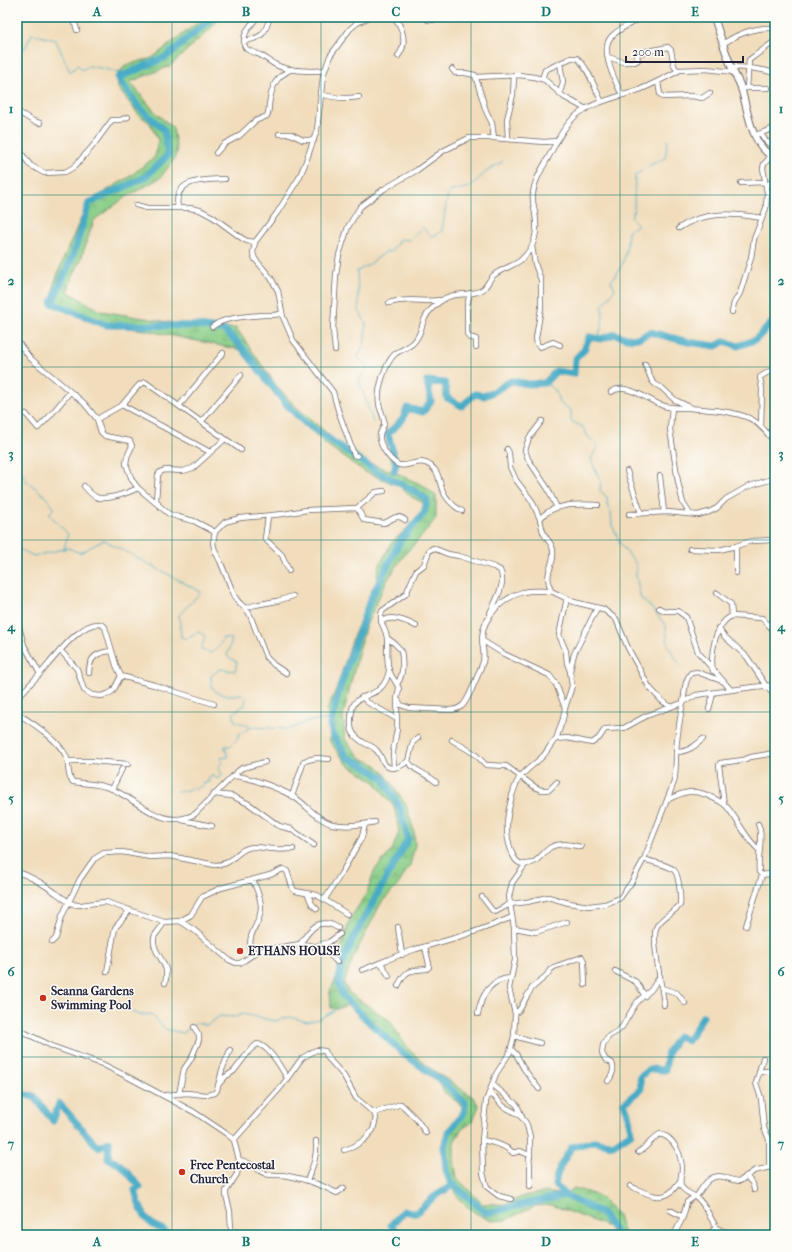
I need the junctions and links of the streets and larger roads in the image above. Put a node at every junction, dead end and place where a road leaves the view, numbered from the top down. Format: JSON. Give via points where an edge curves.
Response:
{"nodes":[{"id":1,"x":73,"y":17,"type":"edge"},
{"id":2,"x":257,"y":17,"type":"edge"},
{"id":3,"x":270,"y":17,"type":"edge"},
{"id":4,"x":354,"y":17,"type":"edge"},
{"id":5,"x":369,"y":17,"type":"edge"},
{"id":6,"x":394,"y":17,"type":"edge"},
{"id":7,"x":426,"y":17,"type":"edge"},
{"id":8,"x":440,"y":17,"type":"edge"},
{"id":9,"x":643,"y":17,"type":"edge"},
{"id":10,"x":714,"y":17,"type":"edge"},
{"id":11,"x":357,"y":23,"type":"junction"},
{"id":12,"x":775,"y":28,"type":"edge"},
{"id":13,"x":77,"y":30,"type":"dead end"},
{"id":14,"x":244,"y":41,"type":"junction"},
{"id":15,"x":775,"y":41,"type":"edge"},
{"id":16,"x":723,"y":44,"type":"junction"},
{"id":17,"x":398,"y":56,"type":"dead end"},
{"id":18,"x":608,"y":57,"type":"junction"},
{"id":19,"x":560,"y":63,"type":"junction"},
{"id":20,"x":747,"y":68,"type":"junction"},
{"id":21,"x":292,"y":69,"type":"junction"},
{"id":22,"x":452,"y":69,"type":"dead end"},
{"id":23,"x":733,"y":69,"type":"junction"},
{"id":24,"x":325,"y":70,"type":"junction"},
{"id":25,"x":680,"y":70,"type":"junction"},
{"id":26,"x":775,"y":74,"type":"edge"},
{"id":27,"x":514,"y":75,"type":"junction"},
{"id":28,"x":476,"y":77,"type":"junction"},
{"id":29,"x":542,"y":79,"type":"junction"},
{"id":30,"x":658,"y":82,"type":"junction"},
{"id":31,"x":768,"y":88,"type":"dead end"},
{"id":32,"x":744,"y":89,"type":"junction"},
{"id":33,"x":560,"y":93,"type":"junction"},
{"id":34,"x":710,"y":93,"type":"dead end"},
{"id":35,"x":320,"y":94,"type":"junction"},
{"id":36,"x":622,"y":95,"type":"junction"},
{"id":37,"x":359,"y":97,"type":"dead end"},
{"id":38,"x":602,"y":102,"type":"junction"},
{"id":39,"x":586,"y":109,"type":"junction"},
{"id":40,"x":17,"y":111,"type":"edge"},
{"id":41,"x":128,"y":117,"type":"dead end"},
{"id":42,"x":40,"y":123,"type":"dead end"},
{"id":43,"x":775,"y":128,"type":"edge"},
{"id":44,"x":279,"y":134,"type":"dead end"},
{"id":45,"x":758,"y":134,"type":"junction"},
{"id":46,"x":494,"y":138,"type":"junction"},
{"id":47,"x":508,"y":139,"type":"junction"},
{"id":48,"x":314,"y":140,"type":"junction"},
{"id":49,"x":557,"y":141,"type":"junction"},
{"id":50,"x":17,"y":147,"type":"edge"},
{"id":51,"x":775,"y":148,"type":"edge"},
{"id":52,"x":216,"y":153,"type":"dead end"},
{"id":53,"x":22,"y":155,"type":"junction"},
{"id":54,"x":773,"y":157,"type":"edge"},
{"id":55,"x":17,"y":165,"type":"edge"},
{"id":56,"x":225,"y":179,"type":"dead end"},
{"id":57,"x":775,"y":180,"type":"edge"},
{"id":58,"x":741,"y":183,"type":"dead end"},
{"id":59,"x":765,"y":184,"type":"junction"},
{"id":60,"x":136,"y":205,"type":"dead end"},
{"id":61,"x":178,"y":208,"type":"junction"},
{"id":62,"x":762,"y":218,"type":"junction"},
{"id":63,"x":679,"y":228,"type":"dead end"},
{"id":64,"x":255,"y":242,"type":"junction"},
{"id":65,"x":532,"y":246,"type":"junction"},
{"id":66,"x":470,"y":293,"type":"junction"},
{"id":67,"x":441,"y":300,"type":"junction"},
{"id":68,"x":389,"y":303,"type":"dead end"},
{"id":69,"x":732,"y":312,"type":"dead end"},
{"id":70,"x":282,"y":313,"type":"junction"},
{"id":71,"x":212,"y":327,"type":"dead end"},
{"id":72,"x":17,"y":341,"type":"edge"},
{"id":73,"x":560,"y":345,"type":"dead end"},
{"id":74,"x":476,"y":347,"type":"dead end"},
{"id":75,"x":335,"y":350,"type":"dead end"},
{"id":76,"x":223,"y":353,"type":"dead end"},
{"id":77,"x":645,"y":364,"type":"dead end"},
{"id":78,"x":775,"y":368,"type":"edge"},
{"id":79,"x":240,"y":375,"type":"dead end"},
{"id":80,"x":70,"y":392,"type":"junction"},
{"id":81,"x":611,"y":392,"type":"dead end"},
{"id":82,"x":122,"y":405,"type":"junction"},
{"id":83,"x":179,"y":406,"type":"junction"},
{"id":84,"x":672,"y":407,"type":"junction"},
{"id":85,"x":693,"y":409,"type":"junction"},
{"id":86,"x":26,"y":414,"type":"dead end"},
{"id":87,"x":96,"y":419,"type":"junction"},
{"id":88,"x":542,"y":421,"type":"dead end"},
{"id":89,"x":201,"y":422,"type":"junction"},
{"id":90,"x":761,"y":427,"type":"junction"},
{"id":91,"x":225,"y":439,"type":"junction"},
{"id":92,"x":775,"y":443,"type":"edge"},
{"id":93,"x":507,"y":449,"type":"dead end"},
{"id":94,"x":241,"y":450,"type":"dead end"},
{"id":95,"x":210,"y":452,"type":"junction"},
{"id":96,"x":357,"y":456,"type":"dead end"},
{"id":97,"x":627,"y":471,"type":"dead end"},
{"id":98,"x":660,"y":476,"type":"dead end"},
{"id":99,"x":775,"y":478,"type":"edge"},
{"id":100,"x":84,"y":486,"type":"dead end"},
{"id":101,"x":138,"y":488,"type":"junction"},
{"id":102,"x":384,"y":491,"type":"dead end"},
{"id":103,"x":598,"y":505,"type":"dead end"},
{"id":104,"x":159,"y":507,"type":"junction"},
{"id":105,"x":357,"y":508,"type":"junction"},
{"id":106,"x":557,"y":508,"type":"junction"},
{"id":107,"x":462,"y":511,"type":"dead end"},
{"id":108,"x":664,"y":512,"type":"junction"},
{"id":109,"x":642,"y":513,"type":"junction"},
{"id":110,"x":629,"y":514,"type":"dead end"},
{"id":111,"x":690,"y":514,"type":"junction"},
{"id":112,"x":268,"y":516,"type":"junction"},
{"id":113,"x":540,"y":519,"type":"junction"},
{"id":114,"x":406,"y":520,"type":"dead end"},
{"id":115,"x":215,"y":532,"type":"junction"},
{"id":116,"x":775,"y":540,"type":"edge"},
{"id":117,"x":736,"y":546,"type":"junction"},
{"id":118,"x":690,"y":549,"type":"dead end"},
{"id":119,"x":289,"y":571,"type":"dead end"},
{"id":120,"x":736,"y":573,"type":"dead end"},
{"id":121,"x":551,"y":591,"type":"junction"},
{"id":122,"x":717,"y":593,"type":"dead end"},
{"id":123,"x":294,"y":596,"type":"dead end"},
{"id":124,"x":567,"y":598,"type":"junction"},
{"id":125,"x":246,"y":608,"type":"junction"},
{"id":126,"x":597,"y":608,"type":"junction"},
{"id":127,"x":659,"y":608,"type":"dead end"},
{"id":128,"x":490,"y":613,"type":"junction"},
{"id":129,"x":732,"y":616,"type":"junction"},
{"id":130,"x":17,"y":620,"type":"edge"},
{"id":131,"x":381,"y":622,"type":"junction"},
{"id":132,"x":416,"y":626,"type":"dead end"},
{"id":133,"x":718,"y":628,"type":"junction"},
{"id":134,"x":774,"y":628,"type":"edge"},
{"id":135,"x":387,"y":638,"type":"junction"},
{"id":136,"x":483,"y":641,"type":"junction"},
{"id":137,"x":60,"y":650,"type":"junction"},
{"id":138,"x":112,"y":651,"type":"junction"},
{"id":139,"x":570,"y":670,"type":"junction"},
{"id":140,"x":389,"y":671,"type":"junction"},
{"id":141,"x":713,"y":671,"type":"junction"},
{"id":142,"x":89,"y":673,"type":"dead end"},
{"id":143,"x":286,"y":673,"type":"dead end"},
{"id":144,"x":40,"y":674,"type":"junction"},
{"id":145,"x":121,"y":676,"type":"junction"},
{"id":146,"x":722,"y":681,"type":"junction"},
{"id":147,"x":397,"y":684,"type":"junction"},
{"id":148,"x":775,"y":685,"type":"edge"},
{"id":149,"x":766,"y":686,"type":"junction"},
{"id":150,"x":731,"y":690,"type":"junction"},
{"id":151,"x":714,"y":694,"type":"junction"},
{"id":152,"x":775,"y":696,"type":"edge"},
{"id":153,"x":362,"y":697,"type":"junction"},
{"id":154,"x":398,"y":698,"type":"junction"},
{"id":155,"x":17,"y":699,"type":"edge"},
{"id":156,"x":682,"y":703,"type":"junction"},
{"id":157,"x":214,"y":704,"type":"dead end"},
{"id":158,"x":671,"y":707,"type":"junction"},
{"id":159,"x":565,"y":708,"type":"junction"},
{"id":160,"x":708,"y":709,"type":"dead end"},
{"id":161,"x":17,"y":713,"type":"edge"},
{"id":162,"x":397,"y":719,"type":"junction"},
{"id":163,"x":418,"y":738,"type":"dead end"},
{"id":164,"x":556,"y":739,"type":"junction"},
{"id":165,"x":452,"y":740,"type":"dead end"},
{"id":166,"x":703,"y":740,"type":"dead end"},
{"id":167,"x":676,"y":752,"type":"junction"},
{"id":168,"x":775,"y":753,"type":"edge"},
{"id":169,"x":329,"y":759,"type":"dead end"},
{"id":170,"x":68,"y":761,"type":"junction"},
{"id":171,"x":408,"y":761,"type":"junction"},
{"id":172,"x":265,"y":762,"type":"dead end"},
{"id":173,"x":128,"y":764,"type":"dead end"},
{"id":174,"x":394,"y":768,"type":"junction"},
{"id":175,"x":122,"y":769,"type":"dead end"},
{"id":176,"x":233,"y":776,"type":"junction"},
{"id":177,"x":521,"y":776,"type":"junction"},
{"id":178,"x":436,"y":782,"type":"dead end"},
{"id":179,"x":557,"y":782,"type":"dead end"},
{"id":180,"x":112,"y":789,"type":"junction"},
{"id":181,"x":214,"y":794,"type":"junction"},
{"id":182,"x":292,"y":796,"type":"junction"},
{"id":183,"x":667,"y":800,"type":"junction"},
{"id":184,"x":724,"y":804,"type":"junction"},
{"id":185,"x":180,"y":820,"type":"junction"},
{"id":186,"x":375,"y":822,"type":"dead end"},
{"id":187,"x":365,"y":824,"type":"junction"},
{"id":188,"x":758,"y":824,"type":"dead end"},
{"id":189,"x":212,"y":826,"type":"dead end"},
{"id":190,"x":314,"y":845,"type":"dead end"},
{"id":191,"x":582,"y":847,"type":"dead end"},
{"id":192,"x":293,"y":849,"type":"dead end"},
{"id":193,"x":759,"y":850,"type":"junction"},
{"id":194,"x":644,"y":859,"type":"junction"},
{"id":195,"x":525,"y":865,"type":"junction"},
{"id":196,"x":775,"y":871,"type":"edge"},
{"id":197,"x":17,"y":872,"type":"edge"},
{"id":198,"x":762,"y":875,"type":"junction"},
{"id":199,"x":253,"y":880,"type":"junction"},
{"id":200,"x":307,"y":893,"type":"junction"},
{"id":201,"x":482,"y":897,"type":"dead end"},
{"id":202,"x":324,"y":899,"type":"junction"},
{"id":203,"x":68,"y":902,"type":"junction"},
{"id":204,"x":510,"y":904,"type":"junction"},
{"id":205,"x":317,"y":909,"type":"dead end"},
{"id":206,"x":130,"y":910,"type":"junction"},
{"id":207,"x":347,"y":914,"type":"dead end"},
{"id":208,"x":512,"y":917,"type":"junction"},
{"id":209,"x":180,"y":921,"type":"junction"},
{"id":210,"x":164,"y":922,"type":"junction"},
{"id":211,"x":566,"y":922,"type":"dead end"},
{"id":212,"x":746,"y":926,"type":"dead end"},
{"id":213,"x":398,"y":927,"type":"dead end"},
{"id":214,"x":338,"y":928,"type":"dead end"},
{"id":215,"x":514,"y":928,"type":"junction"},
{"id":216,"x":340,"y":934,"type":"dead end"},
{"id":217,"x":52,"y":942,"type":"dead end"},
{"id":218,"x":300,"y":944,"type":"junction"},
{"id":219,"x":316,"y":946,"type":"junction"},
{"id":220,"x":425,"y":947,"type":"junction"},
{"id":221,"x":252,"y":954,"type":"junction"},
{"id":222,"x":402,"y":955,"type":"junction"},
{"id":223,"x":337,"y":962,"type":"dead end"},
{"id":224,"x":381,"y":963,"type":"junction"},
{"id":225,"x":362,"y":970,"type":"dead end"},
{"id":226,"x":615,"y":971,"type":"dead end"},
{"id":227,"x":107,"y":972,"type":"dead end"},
{"id":228,"x":390,"y":976,"type":"dead end"},
{"id":229,"x":660,"y":976,"type":"junction"},
{"id":230,"x":511,"y":978,"type":"junction"},
{"id":231,"x":166,"y":983,"type":"dead end"},
{"id":232,"x":585,"y":985,"type":"dead end"},
{"id":233,"x":398,"y":986,"type":"dead end"},
{"id":234,"x":662,"y":988,"type":"junction"},
{"id":235,"x":645,"y":996,"type":"junction"},
{"id":236,"x":685,"y":1003,"type":"dead end"},
{"id":237,"x":664,"y":1005,"type":"dead end"},
{"id":238,"x":478,"y":1014,"type":"dead end"},
{"id":239,"x":515,"y":1014,"type":"junction"},
{"id":240,"x":194,"y":1027,"type":"dead end"},
{"id":241,"x":17,"y":1029,"type":"edge"},
{"id":242,"x":514,"y":1036,"type":"junction"},
{"id":243,"x":540,"y":1043,"type":"dead end"},
{"id":244,"x":511,"y":1049,"type":"junction"},
{"id":245,"x":230,"y":1050,"type":"dead end"},
{"id":246,"x":763,"y":1058,"type":"dead end"},
{"id":247,"x":775,"y":1070,"type":"edge"},
{"id":248,"x":759,"y":1072,"type":"junction"},
{"id":249,"x":287,"y":1078,"type":"junction"},
{"id":250,"x":608,"y":1081,"type":"dead end"},
{"id":251,"x":492,"y":1084,"type":"junction"},
{"id":252,"x":218,"y":1085,"type":"junction"},
{"id":253,"x":539,"y":1089,"type":"dead end"},
{"id":254,"x":179,"y":1094,"type":"junction"},
{"id":255,"x":489,"y":1094,"type":"junction"},
{"id":256,"x":164,"y":1095,"type":"junction"},
{"id":257,"x":374,"y":1112,"type":"junction"},
{"id":258,"x":522,"y":1117,"type":"junction"},
{"id":259,"x":426,"y":1133,"type":"dead end"},
{"id":260,"x":234,"y":1140,"type":"junction"},
{"id":261,"x":482,"y":1140,"type":"junction"},
{"id":262,"x":316,"y":1141,"type":"dead end"},
{"id":263,"x":775,"y":1141,"type":"edge"},
{"id":264,"x":769,"y":1149,"type":"junction"},
{"id":265,"x":344,"y":1150,"type":"dead end"},
{"id":266,"x":638,"y":1152,"type":"dead end"},
{"id":267,"x":530,"y":1157,"type":"junction"},
{"id":268,"x":239,"y":1160,"type":"junction"},
{"id":269,"x":769,"y":1166,"type":"junction"},
{"id":270,"x":775,"y":1166,"type":"edge"},
{"id":271,"x":746,"y":1176,"type":"junction"},
{"id":272,"x":307,"y":1181,"type":"junction"},
{"id":273,"x":680,"y":1181,"type":"junction"},
{"id":274,"x":530,"y":1186,"type":"dead end"},
{"id":275,"x":630,"y":1186,"type":"dead end"},
{"id":276,"x":344,"y":1188,"type":"dead end"},
{"id":277,"x":754,"y":1190,"type":"dead end"},
{"id":278,"x":695,"y":1197,"type":"junction"},
{"id":279,"x":511,"y":1199,"type":"dead end"},
{"id":280,"x":670,"y":1210,"type":"dead end"},
{"id":281,"x":683,"y":1217,"type":"junction"},
{"id":282,"x":716,"y":1228,"type":"junction"},
{"id":283,"x":242,"y":1235,"type":"edge"},
{"id":284,"x":674,"y":1235,"type":"edge"},
{"id":285,"x":709,"y":1235,"type":"edge"},
{"id":286,"x":733,"y":1235,"type":"edge"}],
"edges":[{"from":1,"to":13,"type":"street"},
{"from":2,"to":14,"type":"street","via":[[246,29]]},
{"from":3,"to":14,"type":"street","via":[[264,33],[258,38]]},
{"from":4,"to":11,"type":"street"},
{"from":5,"to":11,"type":"street"},
{"from":6,"to":17,"type":"street","via":[[404,37],[404,44]]},
{"from":7,"to":8,"type":"street","via":[[431,21]]},
{"from":9,"to":18,"type":"street","via":[[611,36],[608,42]]},
{"from":10,"to":16,"type":"street"},
{"from":11,"to":24,"type":"street","via":[[335,49]]},
{"from":12,"to":16,"type":"street","via":[[752,30]]},
{"from":14,"to":21,"type":"street","via":[[248,50],[279,66]]},
{"from":15,"to":20,"type":"street","via":[[749,60]]},
{"from":16,"to":23,"type":"street"},
{"from":18,"to":25,"type":"street","via":[[623,62],[635,62],[638,60],[638,54],[668,47],[675,68]]},
{"from":18,"to":36,"type":"street"},
{"from":19,"to":29,"type":"street","via":[[545,70]]},
{"from":19,"to":33,"type":"street","via":[[563,82]]},
{"from":19,"to":38,"type":"street","via":[[574,58],[579,60]]},
{"from":20,"to":23,"type":"street"},
{"from":20,"to":26,"type":"street"},
{"from":20,"to":32,"type":"street"},
{"from":21,"to":24,"type":"street"},
{"from":21,"to":52,"type":"street","via":[[276,80],[267,116],[255,121]]},
{"from":22,"to":28,"type":"street","via":[[454,73],[470,73]]},
{"from":23,"to":25,"type":"street"},
{"from":23,"to":32,"type":"street"},
{"from":24,"to":35,"type":"street"},
{"from":25,"to":30,"type":"street"},
{"from":27,"to":28,"type":"street"},
{"from":27,"to":29,"type":"street"},
{"from":27,"to":47,"type":"street","via":[[513,95],[507,119]]},
{"from":28,"to":46,"type":"street","via":[[492,123]]},
{"from":29,"to":33,"type":"street"},
{"from":30,"to":34,"type":"street","via":[[663,97],[702,98]]},
{"from":30,"to":36,"type":"street"},
{"from":31,"to":32,"type":"street"},
{"from":32,"to":45,"type":"street","via":[[750,122]]},
{"from":33,"to":39,"type":"street"},
{"from":35,"to":37,"type":"street","via":[[350,99]]},
{"from":35,"to":48,"type":"street","via":[[318,125]]},
{"from":36,"to":38,"type":"street"},
{"from":38,"to":39,"type":"street"},
{"from":39,"to":49,"type":"street","via":[[568,124]]},
{"from":40,"to":42,"type":"street"},
{"from":41,"to":53,"type":"street","via":[[112,120],[74,167],[65,172],[44,173],[30,165]]},
{"from":43,"to":45,"type":"street"},
{"from":44,"to":48,"type":"street","via":[[291,134],[303,140]]},
{"from":45,"to":51,"type":"street"},
{"from":45,"to":54,"type":"street","via":[[758,142]]},
{"from":46,"to":47,"type":"street"},
{"from":46,"to":75,"type":"street","via":[[477,137],[460,142],[384,189],[360,207],[348,226],[339,255],[333,329]]},
{"from":47,"to":49,"type":"street"},
{"from":48,"to":64,"type":"street","via":[[299,178]]},
{"from":49,"to":65,"type":"street","via":[[533,193],[537,231]]},
{"from":50,"to":53,"type":"street"},
{"from":53,"to":55,"type":"street"},
{"from":54,"to":59,"type":"street","via":[[764,164]]},
{"from":56,"to":61,"type":"street","via":[[202,179],[188,184],[178,196]]},
{"from":57,"to":59,"type":"street"},
{"from":58,"to":59,"type":"street"},
{"from":59,"to":62,"type":"street","via":[[767,197]]},
{"from":60,"to":61,"type":"street","via":[[147,208]]},
{"from":61,"to":64,"type":"street","via":[[206,212],[247,242]]},
{"from":62,"to":63,"type":"street","via":[[719,214],[694,219]]},
{"from":62,"to":69,"type":"street"},
{"from":64,"to":70,"type":"street","via":[[254,256],[278,291]]},
{"from":65,"to":66,"type":"street","via":[[522,260],[493,275],[483,290]]},
{"from":65,"to":73,"type":"street","via":[[541,280],[541,308],[536,341],[540,347],[553,342]]},
{"from":66,"to":67,"type":"street"},
{"from":66,"to":74,"type":"street","via":[[467,305],[467,334],[476,339]]},
{"from":67,"to":68,"type":"street","via":[[411,299]]},
{"from":67,"to":107,"type":"street","via":[[425,318],[414,342],[394,354],[385,371],[378,402],[385,422],[380,443],[396,464],[424,462],[431,466],[436,471],[448,498]]},
{"from":70,"to":71,"type":"street","via":[[240,317]]},
{"from":70,"to":96,"type":"street","via":[[292,340],[333,392],[354,455]]},
{"from":72,"to":80,"type":"street","via":[[30,358]]},
{"from":76,"to":83,"type":"street"},
{"from":77,"to":85,"type":"street","via":[[655,384],[675,400]]},
{"from":78,"to":90,"type":"street","via":[[760,377]]},
{"from":79,"to":89,"type":"street"},
{"from":80,"to":86,"type":"street","via":[[38,428]]},
{"from":80,"to":87,"type":"street","via":[[84,403]]},
{"from":81,"to":84,"type":"street","via":[[637,392],[659,404]]},
{"from":82,"to":83,"type":"street","via":[[139,385],[145,382]]},
{"from":82,"to":87,"type":"street"},
{"from":82,"to":95,"type":"street"},
{"from":83,"to":89,"type":"street"},
{"from":84,"to":85,"type":"street"},
{"from":84,"to":111,"type":"street","via":[[670,429],[678,482],[683,503]]},
{"from":85,"to":90,"type":"street","via":[[732,413],[749,418]]},
{"from":87,"to":101,"type":"street","via":[[105,436],[126,440],[131,444],[126,464]]},
{"from":88,"to":106,"type":"street","via":[[529,438],[525,450]]},
{"from":89,"to":91,"type":"street"},
{"from":90,"to":92,"type":"street"},
{"from":91,"to":94,"type":"street"},
{"from":91,"to":95,"type":"street"},
{"from":93,"to":113,"type":"street","via":[[510,467],[516,480],[532,501]]},
{"from":95,"to":104,"type":"street","via":[[194,468],[160,472],[156,500]]},
{"from":97,"to":109,"type":"street"},
{"from":98,"to":108,"type":"street"},
{"from":99,"to":111,"type":"street","via":[[747,487],[709,512]]},
{"from":100,"to":101,"type":"street","via":[[88,492],[99,498],[125,494]]},
{"from":101,"to":104,"type":"street"},
{"from":102,"to":105,"type":"street","via":[[376,492]]},
{"from":103,"to":106,"type":"street"},
{"from":104,"to":115,"type":"street","via":[[172,516],[194,520]]},
{"from":105,"to":112,"type":"street","via":[[307,510]]},
{"from":105,"to":114,"type":"street","via":[[364,520],[384,523],[395,517]]},
{"from":106,"to":113,"type":"street","via":[[547,511]]},
{"from":108,"to":109,"type":"street"},
{"from":108,"to":111,"type":"street"},
{"from":109,"to":110,"type":"street"},
{"from":112,"to":115,"type":"street","via":[[225,522]]},
{"from":112,"to":119,"type":"street","via":[[265,539],[282,555]]},
{"from":113,"to":121,"type":"street","via":[[544,534],[554,552],[547,575]]},
{"from":115,"to":125,"type":"street","via":[[214,551],[235,597]]},
{"from":116,"to":117,"type":"street","via":[[751,541]]},
{"from":117,"to":118,"type":"street","via":[[719,550]]},
{"from":117,"to":120,"type":"street"},
{"from":121,"to":124,"type":"street"},
{"from":121,"to":128,"type":"street","via":[[522,592]]},
{"from":122,"to":129,"type":"street","via":[[731,604]]},
{"from":123,"to":125,"type":"street"},
{"from":124,"to":126,"type":"street"},
{"from":124,"to":139,"type":"street","via":[[559,635]]},
{"from":125,"to":143,"type":"street","via":[[266,657]]},
{"from":126,"to":139,"type":"street","via":[[577,648]]},
{"from":126,"to":158,"type":"street","via":[[603,609],[616,619],[649,687]]},
{"from":127,"to":141,"type":"street","via":[[684,614],[698,652]]},
{"from":128,"to":131,"type":"street","via":[[502,586],[500,570],[432,548],[424,565],[416,571],[406,594],[382,611]]},
{"from":128,"to":136,"type":"street"},
{"from":129,"to":133,"type":"street"},
{"from":129,"to":134,"type":"street","via":[[762,618]]},
{"from":130,"to":144,"type":"street","via":[[24,645]]},
{"from":131,"to":132,"type":"street","via":[[399,619]]},
{"from":131,"to":135,"type":"street"},
{"from":133,"to":141,"type":"street","via":[[713,652]]},
{"from":133,"to":149,"type":"street","via":[[747,657]]},
{"from":135,"to":140,"type":"street"},
{"from":135,"to":147,"type":"street","via":[[401,650],[402,673]]},
{"from":136,"to":154,"type":"street","via":[[483,662],[462,706],[455,710],[409,708],[401,705]]},
{"from":136,"to":159,"type":"street","via":[[549,675],[556,684]]},
{"from":137,"to":138,"type":"street","via":[[85,627],[97,623],[106,627]]},
{"from":137,"to":144,"type":"street"},
{"from":137,"to":145,"type":"street","via":[[77,670],[84,690],[92,695],[101,696],[113,691]]},
{"from":138,"to":142,"type":"street","via":[[101,652],[95,656],[89,666]]},
{"from":138,"to":145,"type":"street"},
{"from":139,"to":159,"type":"street","via":[[572,686]]},
{"from":140,"to":147,"type":"street"},
{"from":140,"to":153,"type":"street","via":[[383,686],[376,692]]},
{"from":141,"to":146,"type":"street"},
{"from":144,"to":155,"type":"street"},
{"from":145,"to":157,"type":"street"},
{"from":146,"to":150,"type":"street"},
{"from":146,"to":156,"type":"street","via":[[697,672],[691,673],[685,686]]},
{"from":147,"to":154,"type":"street"},
{"from":148,"to":149,"type":"street"},
{"from":149,"to":150,"type":"street"},
{"from":149,"to":152,"type":"street"},
{"from":150,"to":151,"type":"street"},
{"from":151,"to":156,"type":"street","via":[[696,696]]},
{"from":151,"to":160,"type":"street"},
{"from":153,"to":162,"type":"street","via":[[366,702]]},
{"from":153,"to":174,"type":"street","via":[[352,708],[353,734],[377,750],[386,767]]},
{"from":154,"to":162,"type":"street"},
{"from":156,"to":158,"type":"street"},
{"from":156,"to":167,"type":"street"},
{"from":158,"to":164,"type":"street","via":[[624,728],[605,729],[592,743],[567,738]]},
{"from":159,"to":164,"type":"street"},
{"from":161,"to":170,"type":"street","via":[[60,747]]},
{"from":162,"to":174,"type":"street"},
{"from":163,"to":171,"type":"street","via":[[413,742]]},
{"from":164,"to":177,"type":"street","via":[[542,757]]},
{"from":165,"to":177,"type":"street","via":[[475,754],[486,765],[503,765]]},
{"from":166,"to":167,"type":"street","via":[[690,749]]},
{"from":167,"to":183,"type":"street","via":[[676,772]]},
{"from":168,"to":184,"type":"street","via":[[720,763]]},
{"from":169,"to":182,"type":"street","via":[[316,758],[304,761]]},
{"from":170,"to":173,"type":"street"},
{"from":170,"to":180,"type":"street","via":[[73,782],[94,783]]},
{"from":171,"to":174,"type":"street"},
{"from":171,"to":178,"type":"street","via":[[411,766]]},
{"from":172,"to":176,"type":"street","via":[[242,768]]},
{"from":175,"to":180,"type":"street"},
{"from":176,"to":181,"type":"street"},
{"from":176,"to":182,"type":"street","via":[[245,777]]},
{"from":177,"to":179,"type":"street","via":[[544,791],[549,790]]},
{"from":177,"to":195,"type":"street","via":[[508,810],[506,829],[512,854],[519,863]]},
{"from":180,"to":185,"type":"street","via":[[156,816]]},
{"from":181,"to":185,"type":"street","via":[[195,814]]},
{"from":181,"to":190,"type":"street","via":[[232,796],[249,804],[278,826],[291,829]]},
{"from":182,"to":187,"type":"street","via":[[321,819],[332,824]]},
{"from":183,"to":184,"type":"street","via":[[682,793],[696,791]]},
{"from":183,"to":194,"type":"street"},
{"from":184,"to":193,"type":"street"},
{"from":185,"to":189,"type":"street"},
{"from":186,"to":187,"type":"street"},
{"from":187,"to":202,"type":"street","via":[[362,837]]},
{"from":188,"to":193,"type":"street","via":[[761,832]]},
{"from":191,"to":195,"type":"street","via":[[566,844],[553,846],[538,860]]},
{"from":192,"to":203,"type":"street","via":[[248,848],[223,865],[170,856],[150,857],[107,852],[94,859],[88,866]]},
{"from":193,"to":198,"type":"street","via":[[759,870]]},
{"from":194,"to":204,"type":"street","via":[[625,893],[616,901],[580,906],[548,897]]},
{"from":194,"to":229,"type":"street","via":[[674,869],[680,894],[680,905],[656,928],[655,941]]},
{"from":195,"to":204,"type":"street","via":[[512,883]]},
{"from":196,"to":198,"type":"street"},
{"from":197,"to":203,"type":"street","via":[[45,886]]},
{"from":198,"to":212,"type":"street"},
{"from":199,"to":200,"type":"street","via":[[283,869],[287,870],[293,889]]},
{"from":199,"to":209,"type":"street","via":[[230,885],[202,897],[191,914]]},
{"from":199,"to":221,"type":"street","via":[[261,901],[261,912],[249,940]]},
{"from":200,"to":202,"type":"street"},
{"from":200,"to":205,"type":"street"},
{"from":201,"to":204,"type":"street","via":[[495,912]]},
{"from":202,"to":207,"type":"street"},
{"from":203,"to":206,"type":"street","via":[[78,905],[106,902]]},
{"from":203,"to":217,"type":"street","via":[[56,938]]},
{"from":204,"to":208,"type":"street"},
{"from":206,"to":210,"type":"street"},
{"from":206,"to":227,"type":"street","via":[[115,928]]},
{"from":208,"to":215,"type":"street"},
{"from":208,"to":220,"type":"street","via":[[479,931]]},
{"from":209,"to":210,"type":"street"},
{"from":209,"to":221,"type":"street","via":[[229,960],[240,963]]},
{"from":210,"to":231,"type":"street","via":[[154,940],[155,948],[166,970]]},
{"from":211,"to":215,"type":"street","via":[[536,932]]},
{"from":213,"to":222,"type":"street"},
{"from":214,"to":218,"type":"street","via":[[332,924],[320,923],[310,930]]},
{"from":215,"to":230,"type":"street","via":[[515,960]]},
{"from":216,"to":219,"type":"street","via":[[329,942]]},
{"from":218,"to":219,"type":"street"},
{"from":218,"to":221,"type":"street"},
{"from":219,"to":223,"type":"street"},
{"from":220,"to":222,"type":"street"},
{"from":220,"to":233,"type":"street","via":[[429,967],[409,971]]},
{"from":222,"to":224,"type":"street"},
{"from":224,"to":225,"type":"street"},
{"from":224,"to":228,"type":"street"},
{"from":226,"to":235,"type":"street","via":[[636,982]]},
{"from":229,"to":234,"type":"street"},
{"from":229,"to":235,"type":"street"},
{"from":230,"to":238,"type":"street","via":[[498,980],[489,988]]},
{"from":230,"to":239,"type":"street","via":[[509,988]]},
{"from":232,"to":239,"type":"street","via":[[582,957],[554,967],[532,988]]},
{"from":234,"to":236,"type":"street","via":[[678,993]]},
{"from":234,"to":237,"type":"street"},
{"from":235,"to":250,"type":"street","via":[[638,1000],[622,1027],[609,1036],[603,1045],[602,1053],[613,1066]]},
{"from":239,"to":242,"type":"street"},
{"from":240,"to":254,"type":"street","via":[[199,1040],[184,1069]]},
{"from":241,"to":256,"type":"street","via":[[54,1048],[102,1064]]},
{"from":242,"to":243,"type":"street"},
{"from":242,"to":244,"type":"street"},
{"from":244,"to":251,"type":"street"},
{"from":244,"to":253,"type":"street"},
{"from":245,"to":252,"type":"street"},
{"from":246,"to":248,"type":"street"},
{"from":247,"to":248,"type":"street"},
{"from":248,"to":264,"type":"street","via":[[756,1083],[761,1098],[763,1124]]},
{"from":249,"to":252,"type":"street","via":[[274,1058],[262,1045],[257,1044]]},
{"from":249,"to":257,"type":"street","via":[[304,1056],[316,1050],[325,1051],[344,1076],[356,1098]]},
{"from":249,"to":260,"type":"street"},
{"from":251,"to":255,"type":"street"},
{"from":251,"to":258,"type":"street","via":[[518,1104]]},
{"from":252,"to":254,"type":"street","via":[[217,1090],[211,1095]]},
{"from":254,"to":256,"type":"street"},
{"from":255,"to":258,"type":"street"},
{"from":255,"to":261,"type":"street","via":[[484,1109]]},
{"from":256,"to":260,"type":"street","via":[[214,1124]]},
{"from":257,"to":259,"type":"street","via":[[401,1104]]},
{"from":257,"to":265,"type":"street","via":[[376,1122],[370,1134],[359,1144]]},
{"from":258,"to":267,"type":"street","via":[[530,1137]]},
{"from":260,"to":268,"type":"street"},
{"from":261,"to":267,"type":"street","via":[[499,1144],[513,1153],[523,1152]]},
{"from":261,"to":279,"type":"street","via":[[483,1173],[487,1187],[499,1196]]},
{"from":262,"to":272,"type":"street","via":[[316,1158]]},
{"from":263,"to":264,"type":"street"},
{"from":264,"to":269,"type":"street"},
{"from":266,"to":273,"type":"street","via":[[660,1134],[668,1137],[681,1160]]},
{"from":267,"to":274,"type":"street"},
{"from":268,"to":272,"type":"street","via":[[247,1161],[266,1173]]},
{"from":268,"to":283,"type":"street","via":[[237,1174],[226,1195],[231,1229]]},
{"from":269,"to":270,"type":"street"},
{"from":269,"to":271,"type":"street"},
{"from":271,"to":277,"type":"street","via":[[753,1184]]},
{"from":271,"to":278,"type":"street","via":[[740,1181],[719,1176],[710,1179]]},
{"from":272,"to":276,"type":"street","via":[[337,1193]]},
{"from":273,"to":275,"type":"street","via":[[671,1193],[663,1195],[649,1194]]},
{"from":273,"to":278,"type":"street","via":[[682,1188]]},
{"from":278,"to":281,"type":"street","via":[[687,1202]]},
{"from":278,"to":282,"type":"street"},
{"from":280,"to":281,"type":"street"},
{"from":281,"to":284,"type":"street"},
{"from":282,"to":285,"type":"street"},
{"from":282,"to":286,"type":"street"}]}
